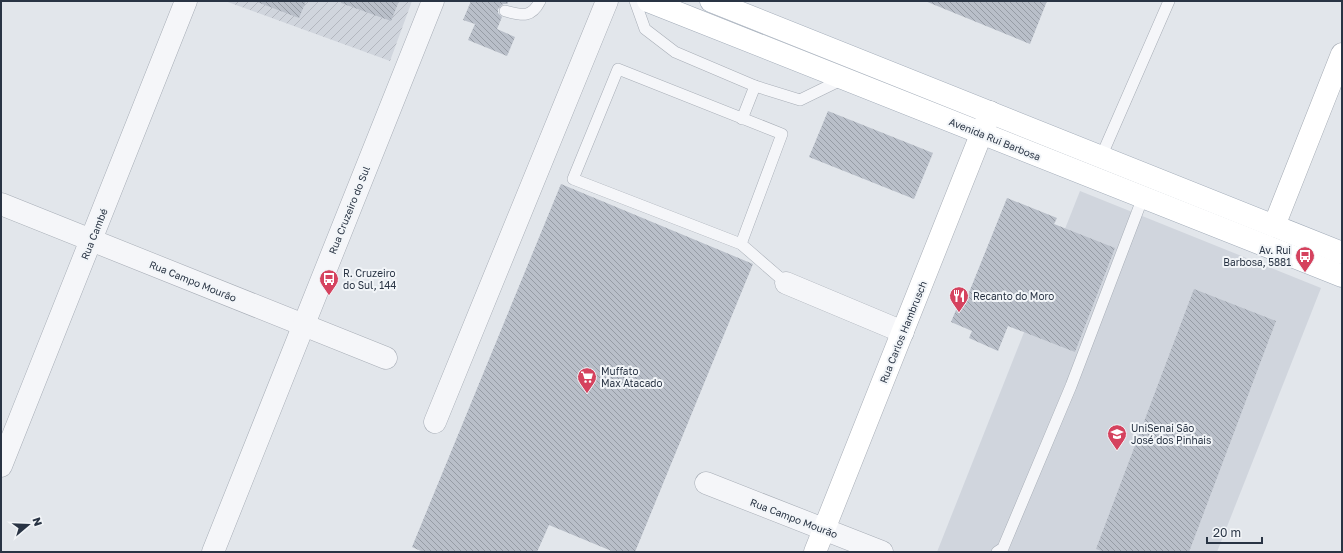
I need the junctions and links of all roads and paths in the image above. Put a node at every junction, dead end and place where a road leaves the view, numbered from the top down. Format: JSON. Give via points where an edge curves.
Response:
{"nodes":[{"id":1,"x":186,"y":1,"type":"edge"},
{"id":2,"x":432,"y":1,"type":"edge"},
{"id":3,"x":540,"y":1,"type":"edge"},
{"id":4,"x":607,"y":1,"type":"edge"},
{"id":5,"x":635,"y":1,"type":"edge"},
{"id":6,"x":648,"y":1,"type":"edge"},
{"id":7,"x":712,"y":1,"type":"edge"},
{"id":8,"x":1169,"y":1,"type":"edge"},
{"id":9,"x":749,"y":9,"type":"edge"},
{"id":10,"x":505,"y":11,"type":"dead end"},
{"id":11,"x":1342,"y":54,"type":"edge"},
{"id":12,"x":844,"y":79,"type":"junction"},
{"id":13,"x":755,"y":86,"type":"junction"},
{"id":14,"x":990,"y":112,"type":"junction"},
{"id":15,"x":742,"y":118,"type":"junction"},
{"id":16,"x":982,"y":133,"type":"junction"},
{"id":17,"x":1101,"y":157,"type":"junction"},
{"id":18,"x":1143,"y":197,"type":"junction"},
{"id":19,"x":1,"y":204,"type":"edge"},
{"id":20,"x":1274,"y":226,"type":"junction"},
{"id":21,"x":91,"y":240,"type":"junction"},
{"id":22,"x":741,"y":244,"type":"junction"},
{"id":23,"x":1342,"y":253,"type":"edge"},
{"id":24,"x":1342,"y":276,"type":"edge"},
{"id":25,"x":786,"y":284,"type":"joint"},
{"id":26,"x":303,"y":325,"type":"junction"},
{"id":27,"x":903,"y":332,"type":"junction"},
{"id":28,"x":386,"y":358,"type":"dead end"},
{"id":29,"x":435,"y":422,"type":"dead end"},
{"id":30,"x":1,"y":466,"type":"edge"},
{"id":31,"x":706,"y":483,"type":"dead end"},
{"id":32,"x":824,"y":530,"type":"junction"},
{"id":33,"x":213,"y":552,"type":"edge"},
{"id":34,"x":815,"y":552,"type":"edge"},
{"id":35,"x":882,"y":552,"type":"edge"},
{"id":36,"x":997,"y":552,"type":"edge"}],
"edges":[{"from":1,"to":21,"type":"street","name":"Rua Cambé"},
{"from":2,"to":26,"type":"street","name":"Rua Cruzeiro do Sul"},
{"from":3,"to":10,"type":"lane","via":[[529,14]]},
{"from":4,"to":29,"type":"street"},
{"from":5,"to":13,"type":"lane","via":[[645,28],[675,52]]},
{"from":6,"to":12,"type":"main road","name":"Avenida Rui Barbosa"},
{"from":7,"to":9,"type":"main road"},
{"from":8,"to":17,"type":"lane"},
{"from":9,"to":14,"type":"main road"},
{"from":11,"to":20,"type":"main road"},
{"from":12,"to":13,"type":"lane","via":[[800,100]]},
{"from":12,"to":16,"type":"main road","name":"Avenida Rui Barbosa"},
{"from":13,"to":15,"type":"lane"},
{"from":14,"to":16,"type":"main road","name":"Rua Carlos Hambrusch"},
{"from":14,"to":17,"type":"main road"},
{"from":15,"to":22,"type":"lane","via":[[782,134]]},
{"from":15,"to":22,"type":"lane","via":[[618,69],[573,179]]},
{"from":16,"to":18,"type":"main road","name":"Avenida Rui Barbosa"},
{"from":16,"to":27,"type":"main road","name":"Rua Carlos Hambrusch"},
{"from":17,"to":20,"type":"main road"},
{"from":18,"to":24,"type":"main road","name":"Avenida Rui Barbosa"},
{"from":18,"to":36,"type":"lane","via":[[1071,386],[1003,548]]},
{"from":19,"to":21,"type":"street","name":"Rua Campo Mourão"},
{"from":20,"to":23,"type":"main road"},
{"from":21,"to":26,"type":"street","name":"Rua Campo Mourão"},
{"from":21,"to":30,"type":"street","name":"Rua Cambé"},
{"from":22,"to":25,"type":"lane"},
{"from":25,"to":27,"type":"street"},
{"from":26,"to":28,"type":"street","name":"Rua Campo Mourão"},
{"from":26,"to":33,"type":"street","name":"Rua Cruzeiro do Sul"},
{"from":27,"to":32,"type":"main road","name":"Rua Carlos Hambrusch"},
{"from":31,"to":32,"type":"street","name":"Rua Campo Mourão"},
{"from":32,"to":34,"type":"main road","name":"Rua Carlos Hambrusch"},
{"from":32,"to":35,"type":"street","name":"Rua Campo Mourão"}]}
